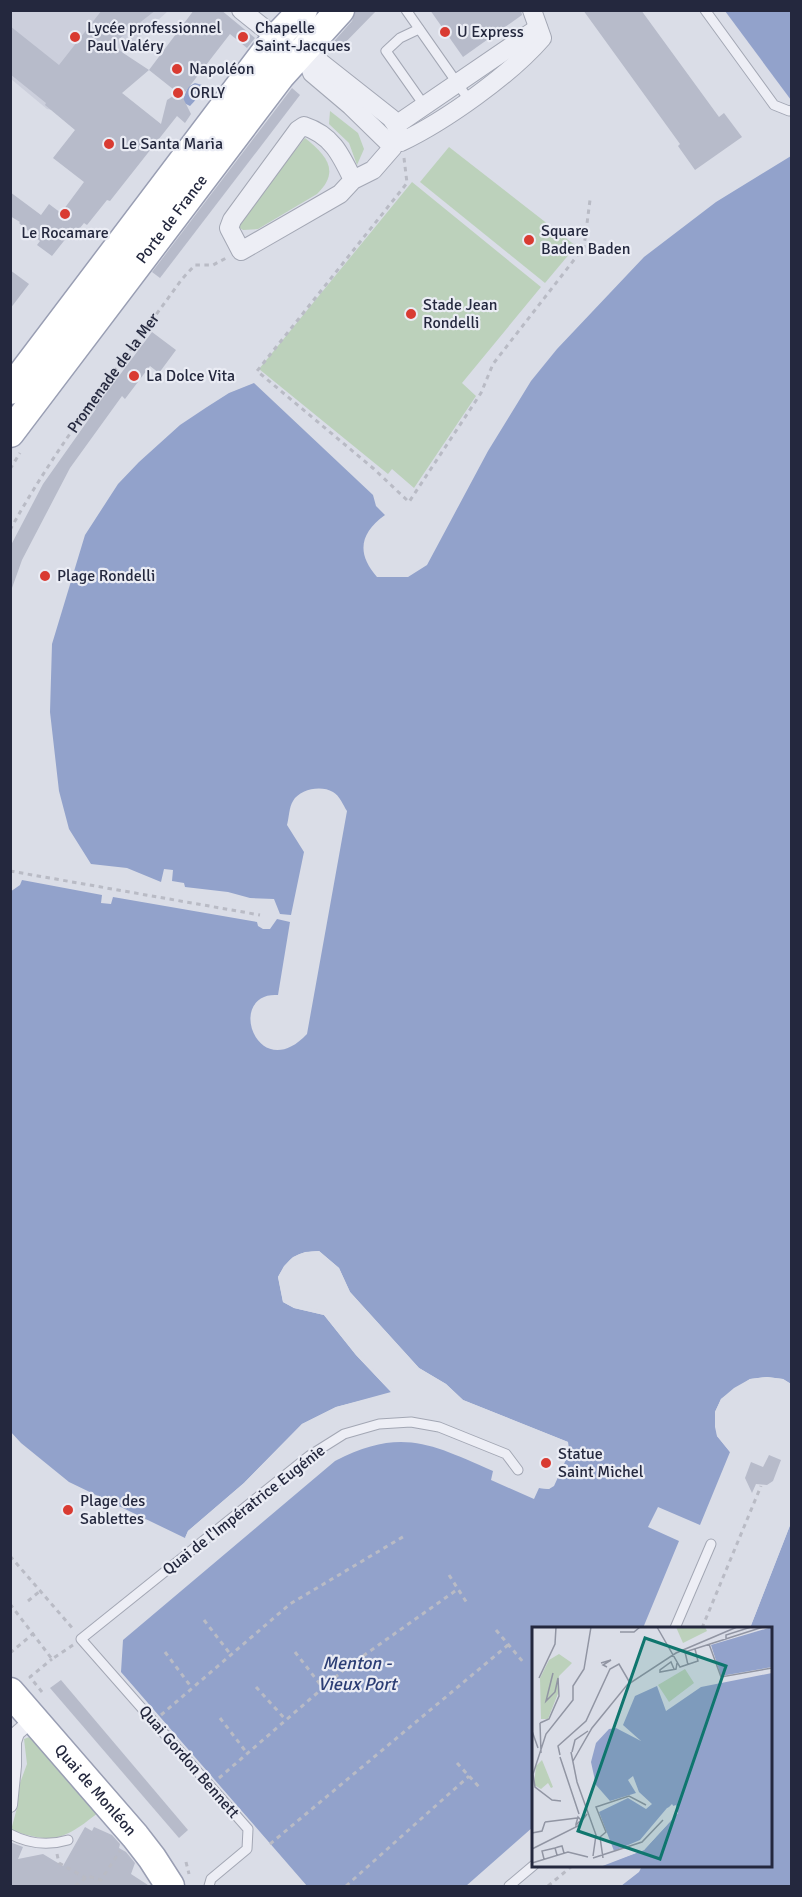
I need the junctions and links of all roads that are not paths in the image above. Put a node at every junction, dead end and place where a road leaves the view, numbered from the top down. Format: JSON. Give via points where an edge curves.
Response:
{"nodes":[{"id":1,"x":241,"y":10,"type":"edge"},
{"id":2,"x":303,"y":10,"type":"edge"},
{"id":3,"x":340,"y":10,"type":"edge"},
{"id":4,"x":406,"y":10,"type":"edge"},
{"id":5,"x":705,"y":10,"type":"edge"},
{"id":6,"x":535,"y":19,"type":"edge"},
{"id":7,"x":419,"y":29,"type":"junction"},
{"id":8,"x":294,"y":52,"type":"junction"},
{"id":9,"x":458,"y":83,"type":"junction"},
{"id":10,"x":469,"y":100,"type":"junction"},
{"id":11,"x":424,"y":105,"type":"junction"},
{"id":12,"x":792,"y":110,"type":"edge"},
{"id":13,"x":395,"y":133,"type":"junction"},
{"id":14,"x":353,"y":180,"type":"junction"},
{"id":15,"x":10,"y":390,"type":"edge"},
{"id":16,"x":10,"y":433,"type":"edge"},
{"id":17,"x":518,"y":1470,"type":"dead end"},
{"id":18,"x":711,"y":1544,"type":"dead end"},
{"id":19,"x":676,"y":1627,"type":"edge"},
{"id":20,"x":81,"y":1639,"type":"joint"},
{"id":21,"x":23,"y":1694,"type":"edge"},
{"id":22,"x":25,"y":1726,"type":"dead end"},
{"id":23,"x":10,"y":1805,"type":"edge"},
{"id":24,"x":10,"y":1834,"type":"edge"},
{"id":25,"x":68,"y":1840,"type":"dead end"},
{"id":26,"x":532,"y":1867,"type":"edge"},
{"id":27,"x":170,"y":1887,"type":"edge"},
{"id":28,"x":209,"y":1887,"type":"edge"},
{"id":29,"x":508,"y":1887,"type":"edge"}],
"edges":[{"from":1,"to":8,"type":"street"},
{"from":2,"to":8,"type":"main road","name":"Porte de France"},
{"from":3,"to":8,"type":"main road","name":"Porte de France"},
{"from":4,"to":7,"type":"lane"},
{"from":5,"to":12,"type":"lane","via":[[774,105]]},
{"from":6,"to":9,"type":"street"},
{"from":6,"to":10,"type":"street","via":[[542,38]]},
{"from":7,"to":9,"type":"lane"},
{"from":7,"to":11,"type":"lane","via":[[400,38],[386,51]]},
{"from":8,"to":13,"type":"street","via":[[351,106]]},
{"from":8,"to":13,"type":"street","via":[[320,62]]},
{"from":8,"to":15,"type":"main road","name":"Porte de France"},
{"from":8,"to":16,"type":"main road","name":"Porte de France"},
{"from":9,"to":10,"type":"lane"},
{"from":9,"to":11,"type":"street"},
{"from":10,"to":13,"type":"street","via":[[422,132]]},
{"from":11,"to":13,"type":"street"},
{"from":13,"to":14,"type":"street","via":[[373,170]]},
{"from":14,"to":14,"type":"street","via":[[336,147],[304,126],[229,228],[242,251],[340,194]]},
{"from":17,"to":20,"type":"lane","name":"Quai de l'Impératrice Eugénie","via":[[507,1454],[440,1427],[411,1422],[379,1424],[344,1434],[309,1456]]},
{"from":18,"to":19,"type":"lane"},
{"from":20,"to":28,"type":"lane","name":"Quai Gordon Bennett","via":[[248,1829],[248,1849],[211,1879]]},
{"from":21,"to":27,"type":"main road","name":"Quai de Monléon","via":[[152,1858]]},
{"from":22,"to":23,"type":"street","via":[[14,1742]]},
{"from":24,"to":25,"type":"lane","via":[[24,1841],[55,1844]]},
{"from":26,"to":29,"type":"lane"}]}
